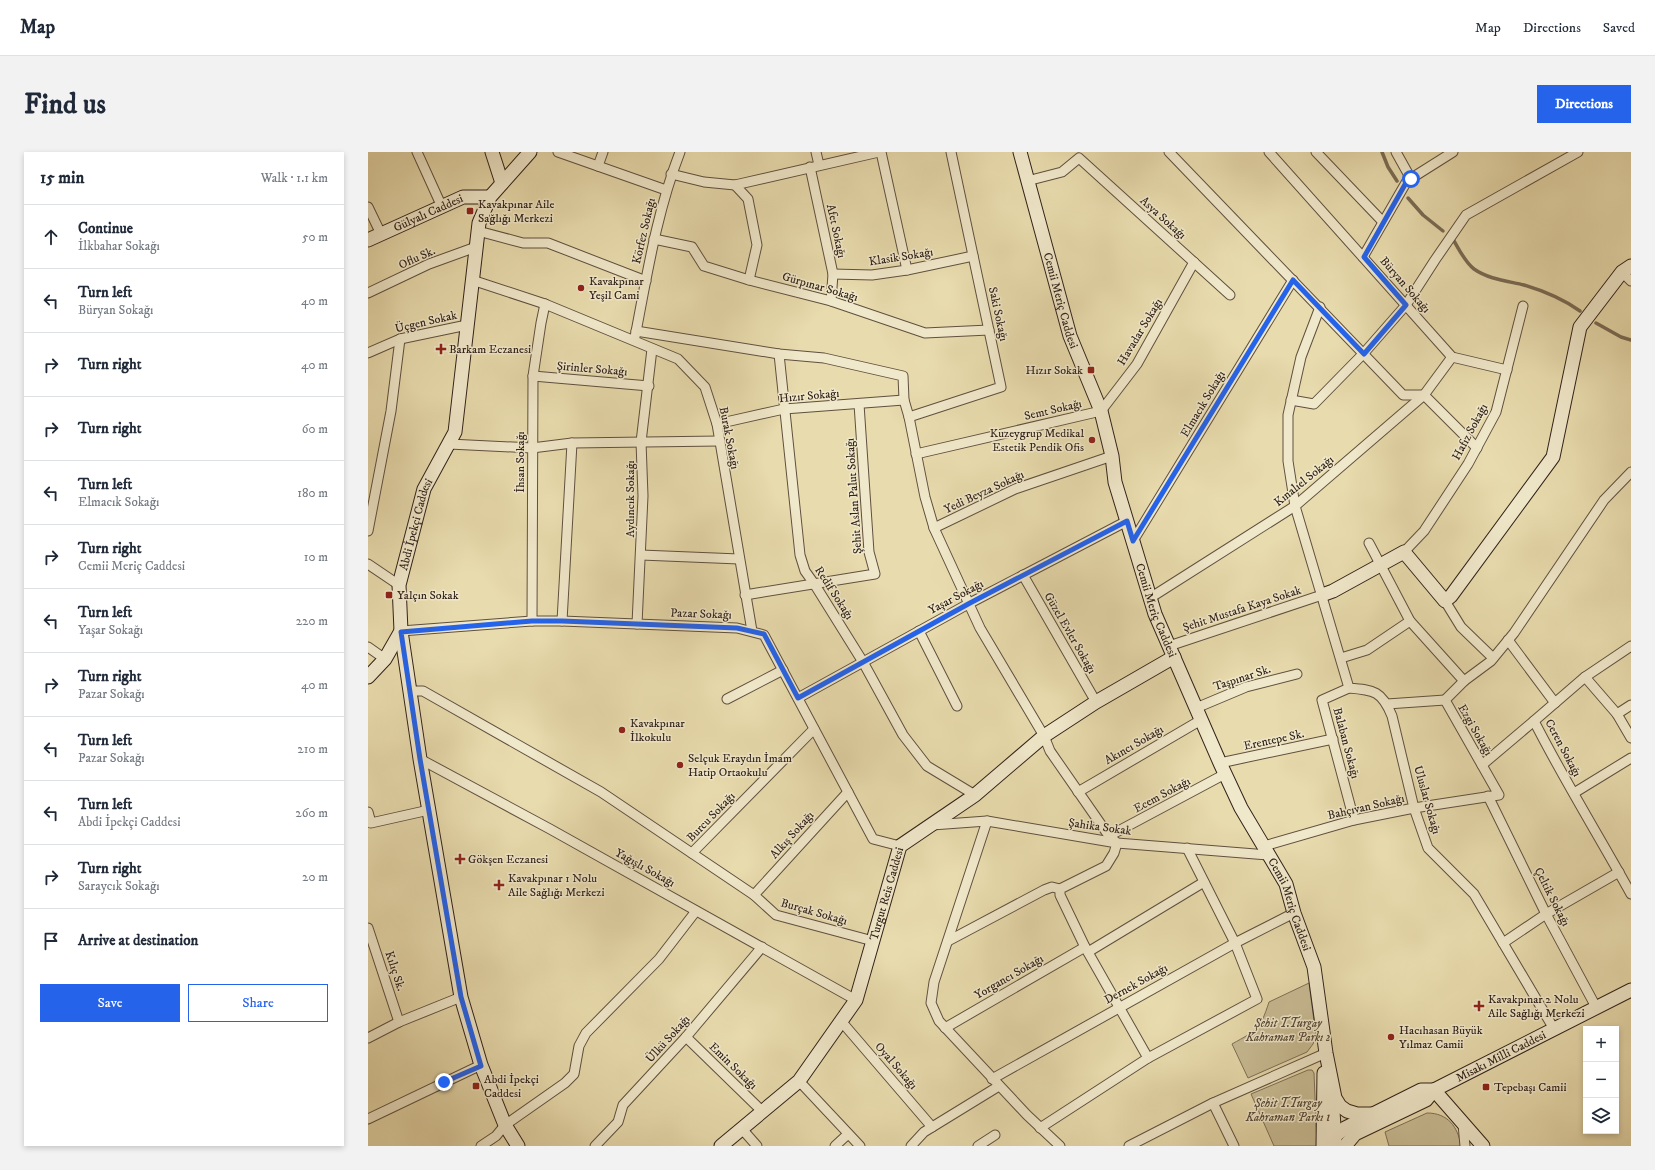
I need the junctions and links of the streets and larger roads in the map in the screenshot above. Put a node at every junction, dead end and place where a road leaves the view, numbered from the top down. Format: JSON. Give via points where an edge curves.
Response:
{"nodes":[{"id":1,"x":417,"y":152,"type":"edge"},
{"id":2,"x":492,"y":152,"type":"edge"},
{"id":3,"x":530,"y":152,"type":"edge"},
{"id":4,"x":558,"y":152,"type":"edge"},
{"id":5,"x":603,"y":152,"type":"edge"},
{"id":6,"x":680,"y":152,"type":"edge"},
{"id":7,"x":816,"y":152,"type":"edge"},
{"id":8,"x":880,"y":152,"type":"edge"},
{"id":9,"x":951,"y":152,"type":"edge"},
{"id":10,"x":1020,"y":152,"type":"edge"},
{"id":11,"x":1169,"y":152,"type":"edge"},
{"id":12,"x":1269,"y":152,"type":"edge"},
{"id":13,"x":1316,"y":152,"type":"edge"},
{"id":14,"x":1396,"y":152,"type":"edge"},
{"id":15,"x":1453,"y":152,"type":"edge"},
{"id":16,"x":1578,"y":152,"type":"edge"},
{"id":17,"x":598,"y":166,"type":"junction"},
{"id":18,"x":815,"y":166,"type":"junction"},
{"id":19,"x":671,"y":174,"type":"junction"},
{"id":20,"x":1411,"y":179,"type":"junction"},
{"id":21,"x":1027,"y":181,"type":"junction"},
{"id":22,"x":502,"y":183,"type":"junction"},
{"id":23,"x":736,"y":185,"type":"junction"},
{"id":24,"x":666,"y":190,"type":"junction"},
{"id":25,"x":490,"y":197,"type":"junction"},
{"id":26,"x":368,"y":206,"type":"edge"},
{"id":27,"x":442,"y":207,"type":"junction"},
{"id":28,"x":1383,"y":222,"type":"junction"},
{"id":29,"x":478,"y":232,"type":"junction"},
{"id":30,"x":381,"y":234,"type":"junction"},
{"id":31,"x":654,"y":239,"type":"junction"},
{"id":32,"x":368,"y":240,"type":"edge"},
{"id":33,"x":476,"y":247,"type":"junction"},
{"id":34,"x":973,"y":256,"type":"junction"},
{"id":35,"x":1364,"y":257,"type":"junction"},
{"id":36,"x":1194,"y":262,"type":"junction"},
{"id":37,"x":907,"y":270,"type":"junction"},
{"id":38,"x":1628,"y":273,"type":"edge"},
{"id":39,"x":832,"y":274,"type":"junction"},
{"id":40,"x":472,"y":280,"type":"junction"},
{"id":41,"x":749,"y":280,"type":"junction"},
{"id":42,"x":1293,"y":280,"type":"junction"},
{"id":43,"x":646,"y":281,"type":"junction"},
{"id":44,"x":368,"y":293,"type":"edge"},
{"id":45,"x":1230,"y":295,"type":"dead end"},
{"id":46,"x":831,"y":301,"type":"junction"},
{"id":47,"x":545,"y":304,"type":"junction"},
{"id":48,"x":1406,"y":305,"type":"junction"},
{"id":49,"x":1523,"y":306,"type":"dead end"},
{"id":50,"x":1320,"y":307,"type":"junction"},
{"id":51,"x":467,"y":325,"type":"junction"},
{"id":52,"x":989,"y":330,"type":"junction"},
{"id":53,"x":636,"y":331,"type":"junction"},
{"id":54,"x":400,"y":339,"type":"junction"},
{"id":55,"x":634,"y":342,"type":"junction"},
{"id":56,"x":652,"y":349,"type":"junction"},
{"id":57,"x":368,"y":353,"type":"edge"},
{"id":58,"x":779,"y":354,"type":"junction"},
{"id":59,"x":1364,"y":354,"type":"junction"},
{"id":60,"x":1452,"y":357,"type":"junction"},
{"id":61,"x":1507,"y":370,"type":"junction"},
{"id":62,"x":533,"y":376,"type":"junction"},
{"id":63,"x":649,"y":386,"type":"junction"},
{"id":64,"x":1424,"y":395,"type":"junction"},
{"id":65,"x":904,"y":400,"type":"junction"},
{"id":66,"x":1291,"y":400,"type":"junction"},
{"id":67,"x":859,"y":404,"type":"junction"},
{"id":68,"x":784,"y":409,"type":"junction"},
{"id":69,"x":1101,"y":411,"type":"junction"},
{"id":70,"x":909,"y":417,"type":"junction"},
{"id":71,"x":717,"y":424,"type":"junction"},
{"id":72,"x":719,"y":441,"type":"junction"},
{"id":73,"x":641,"y":442,"type":"junction"},
{"id":74,"x":572,"y":443,"type":"junction"},
{"id":75,"x":449,"y":444,"type":"junction"},
{"id":76,"x":532,"y":448,"type":"junction"},
{"id":77,"x":1477,"y":448,"type":"junction"},
{"id":78,"x":916,"y":454,"type":"junction"},
{"id":79,"x":1112,"y":456,"type":"junction"},
{"id":80,"x":1631,"y":472,"type":"edge"},
{"id":81,"x":1295,"y":506,"type":"junction"},
{"id":82,"x":1127,"y":521,"type":"junction"},
{"id":83,"x":934,"y":528,"type":"junction"},
{"id":84,"x":368,"y":531,"type":"edge"},
{"id":85,"x":1133,"y":541,"type":"junction"},
{"id":86,"x":1369,"y":543,"type":"dead end"},
{"id":87,"x":1404,"y":552,"type":"junction"},
{"id":88,"x":641,"y":555,"type":"junction"},
{"id":89,"x":739,"y":559,"type":"junction"},
{"id":90,"x":368,"y":564,"type":"edge"},
{"id":91,"x":1380,"y":565,"type":"junction"},
{"id":92,"x":1023,"y":575,"type":"junction"},
{"id":93,"x":399,"y":585,"type":"junction"},
{"id":94,"x":816,"y":585,"type":"junction"},
{"id":95,"x":745,"y":595,"type":"junction"},
{"id":96,"x":1322,"y":595,"type":"junction"},
{"id":97,"x":1150,"y":598,"type":"junction"},
{"id":98,"x":1445,"y":601,"type":"junction"},
{"id":99,"x":970,"y":603,"type":"junction"},
{"id":100,"x":532,"y":621,"type":"junction"},
{"id":101,"x":562,"y":621,"type":"junction"},
{"id":102,"x":1410,"y":621,"type":"junction"},
{"id":103,"x":637,"y":624,"type":"junction"},
{"id":104,"x":752,"y":631,"type":"junction"},
{"id":105,"x":918,"y":631,"type":"junction"},
{"id":106,"x":401,"y":632,"type":"junction"},
{"id":107,"x":1508,"y":640,"type":"junction"},
{"id":108,"x":1631,"y":646,"type":"edge"},
{"id":109,"x":368,"y":647,"type":"edge"},
{"id":110,"x":1172,"y":652,"type":"junction"},
{"id":111,"x":1341,"y":658,"type":"junction"},
{"id":112,"x":1493,"y":658,"type":"junction"},
{"id":113,"x":385,"y":659,"type":"junction"},
{"id":114,"x":863,"y":662,"type":"junction"},
{"id":115,"x":783,"y":670,"type":"junction"},
{"id":116,"x":1297,"y":674,"type":"dead end"},
{"id":117,"x":368,"y":677,"type":"edge"},
{"id":118,"x":1584,"y":677,"type":"junction"},
{"id":119,"x":1464,"y":681,"type":"junction"},
{"id":120,"x":1349,"y":688,"type":"junction"},
{"id":121,"x":409,"y":691,"type":"junction"},
{"id":122,"x":798,"y":698,"type":"junction"},
{"id":123,"x":727,"y":699,"type":"dead end"},
{"id":124,"x":1445,"y":700,"type":"junction"},
{"id":125,"x":1096,"y":702,"type":"junction"},
{"id":126,"x":1555,"y":702,"type":"junction"},
{"id":127,"x":1387,"y":704,"type":"junction"},
{"id":128,"x":1631,"y":704,"type":"edge"},
{"id":129,"x":957,"y":706,"type":"dead end"},
{"id":130,"x":1196,"y":708,"type":"junction"},
{"id":131,"x":1617,"y":714,"type":"junction"},
{"id":132,"x":1201,"y":720,"type":"junction"},
{"id":133,"x":1534,"y":721,"type":"junction"},
{"id":134,"x":814,"y":728,"type":"junction"},
{"id":135,"x":1044,"y":736,"type":"junction"},
{"id":136,"x":1631,"y":738,"type":"edge"},
{"id":137,"x":1333,"y":739,"type":"junction"},
{"id":138,"x":1631,"y":758,"type":"edge"},
{"id":139,"x":420,"y":759,"type":"junction"},
{"id":140,"x":1482,"y":765,"type":"junction"},
{"id":141,"x":1223,"y":769,"type":"junction"},
{"id":142,"x":848,"y":792,"type":"junction"},
{"id":143,"x":1078,"y":792,"type":"junction"},
{"id":144,"x":1574,"y":793,"type":"junction"},
{"id":145,"x":1499,"y":794,"type":"joint"},
{"id":146,"x":975,"y":795,"type":"junction"},
{"id":147,"x":1488,"y":796,"type":"junction"},
{"id":148,"x":1414,"y":808,"type":"junction"},
{"id":149,"x":429,"y":810,"type":"junction"},
{"id":150,"x":368,"y":812,"type":"edge"},
{"id":151,"x":1354,"y":820,"type":"junction"},
{"id":152,"x":987,"y":821,"type":"junction"},
{"id":153,"x":930,"y":825,"type":"junction"},
{"id":154,"x":1109,"y":836,"type":"junction"},
{"id":155,"x":1117,"y":843,"type":"junction"},
{"id":156,"x":900,"y":846,"type":"junction"},
{"id":157,"x":1187,"y":848,"type":"junction"},
{"id":158,"x":1266,"y":851,"type":"junction"},
{"id":159,"x":692,"y":853,"type":"junction"},
{"id":160,"x":1619,"y":872,"type":"junction"},
{"id":161,"x":1204,"y":882,"type":"junction"},
{"id":162,"x":1060,"y":889,"type":"junction"},
{"id":163,"x":1631,"y":894,"type":"edge"},
{"id":164,"x":754,"y":895,"type":"junction"},
{"id":165,"x":696,"y":911,"type":"junction"},
{"id":166,"x":1294,"y":913,"type":"junction"},
{"id":167,"x":1546,"y":914,"type":"junction"},
{"id":168,"x":368,"y":928,"type":"edge"},
{"id":169,"x":873,"y":941,"type":"junction"},
{"id":170,"x":948,"y":941,"type":"junction"},
{"id":171,"x":1235,"y":943,"type":"junction"},
{"id":172,"x":1503,"y":943,"type":"junction"},
{"id":173,"x":762,"y":948,"type":"junction"},
{"id":174,"x":1087,"y":949,"type":"junction"},
{"id":175,"x":1631,"y":990,"type":"edge"},
{"id":176,"x":461,"y":997,"type":"junction"},
{"id":177,"x":856,"y":1000,"type":"junction"},
{"id":178,"x":1119,"y":1007,"type":"junction"},
{"id":179,"x":1596,"y":1007,"type":"junction"},
{"id":180,"x":399,"y":1022,"type":"junction"},
{"id":181,"x":841,"y":1022,"type":"junction"},
{"id":182,"x":945,"y":1028,"type":"junction"},
{"id":183,"x":1554,"y":1029,"type":"junction"},
{"id":184,"x":686,"y":1037,"type":"junction"},
{"id":185,"x":368,"y":1038,"type":"edge"},
{"id":186,"x":1326,"y":1053,"type":"junction"},
{"id":187,"x":1148,"y":1058,"type":"junction"},
{"id":188,"x":481,"y":1066,"type":"junction"},
{"id":189,"x":992,"y":1079,"type":"junction"},
{"id":190,"x":1331,"y":1079,"type":"junction"},
{"id":191,"x":799,"y":1081,"type":"junction"},
{"id":192,"x":999,"y":1086,"type":"junction"},
{"id":193,"x":1434,"y":1090,"type":"junction"},
{"id":194,"x":1324,"y":1102,"type":"junction"},
{"id":195,"x":1213,"y":1103,"type":"junction"},
{"id":196,"x":763,"y":1112,"type":"junction"},
{"id":197,"x":1373,"y":1114,"type":"junction"},
{"id":198,"x":368,"y":1119,"type":"edge"},
{"id":199,"x":1464,"y":1124,"type":"junction"},
{"id":200,"x":505,"y":1125,"type":"junction"},
{"id":201,"x":932,"y":1127,"type":"junction"},
{"id":202,"x":1040,"y":1128,"type":"junction"},
{"id":203,"x":742,"y":1129,"type":"junction"},
{"id":204,"x":848,"y":1134,"type":"junction"},
{"id":205,"x":1356,"y":1134,"type":"junction"},
{"id":206,"x":995,"y":1135,"type":"dead end"},
{"id":207,"x":1336,"y":1136,"type":"edge"},
{"id":208,"x":1144,"y":1143,"type":"edge"},
{"id":209,"x":481,"y":1146,"type":"edge"},
{"id":210,"x":518,"y":1146,"type":"edge"},
{"id":211,"x":595,"y":1146,"type":"edge"},
{"id":212,"x":721,"y":1146,"type":"edge"},
{"id":213,"x":757,"y":1146,"type":"edge"},
{"id":214,"x":835,"y":1146,"type":"edge"},
{"id":215,"x":860,"y":1146,"type":"edge"},
{"id":216,"x":910,"y":1146,"type":"edge"},
{"id":217,"x":978,"y":1146,"type":"edge"},
{"id":218,"x":1060,"y":1146,"type":"edge"},
{"id":219,"x":1129,"y":1146,"type":"edge"},
{"id":220,"x":1234,"y":1146,"type":"edge"},
{"id":221,"x":1323,"y":1146,"type":"edge"},
{"id":222,"x":1326,"y":1146,"type":"edge"},
{"id":223,"x":1344,"y":1146,"type":"edge"},
{"id":224,"x":1465,"y":1146,"type":"edge"},
{"id":225,"x":1483,"y":1146,"type":"edge"}],
"edges":[{"from":1,"to":27,"type":"street"},
{"from":2,"to":22,"type":"street"},
{"from":3,"to":22,"type":"street","name":"Abdi İpekçi Caddesi"},
{"from":4,"to":17,"type":"street"},
{"from":5,"to":17,"type":"street"},
{"from":6,"to":19,"type":"street","name":"Körfez Sokağı"},
{"from":7,"to":18,"type":"street","name":"Afet Sokağı"},
{"from":8,"to":18,"type":"street"},
{"from":8,"to":37,"type":"street"},
{"from":9,"to":34,"type":"street","name":"Saki Sokağı"},
{"from":10,"to":21,"type":"street","name":"Cemii Meriç Caddesi"},
{"from":11,"to":42,"type":"street"},
{"from":12,"to":35,"type":"street","name":"Büryan Sokağı"},
{"from":13,"to":28,"type":"street"},
{"from":14,"to":20,"type":"street"},
{"from":15,"to":20,"type":"street"},
{"from":16,"to":48,"type":"street","via":[[1466,215]]},
{"from":17,"to":24,"type":"street"},
{"from":18,"to":23,"type":"street"},
{"from":18,"to":39,"type":"street","name":"Afet Sokağı"},
{"from":19,"to":23,"type":"street","via":[[704,182]]},
{"from":19,"to":24,"type":"street","name":"Körfez Sokağı"},
{"from":20,"to":28,"type":"street","via":[[1407,181]]},
{"from":21,"to":36,"type":"street","name":"Asya Sokağı","via":[[1062,172],[1079,158]]},
{"from":21,"to":69,"type":"street","name":"Cemii Meriç Caddesi","via":[[1070,336]]},
{"from":22,"to":25,"type":"street","name":"Abdi İpekçi Caddesi"},
{"from":23,"to":41,"type":"street","via":[[748,199],[757,245]]},
{"from":24,"to":31,"type":"street","name":"Körfez Sokağı"},
{"from":25,"to":27,"type":"street","name":"Gülyalı Caddesi","via":[[463,197]]},
{"from":25,"to":29,"type":"street","name":"Abdi İpekçi Caddesi"},
{"from":26,"to":30,"type":"street"},
{"from":27,"to":30,"type":"street","name":"Gülyalı Caddesi"},
{"from":28,"to":35,"type":"street"},
{"from":29,"to":33,"type":"street","name":"Abdi İpekçi Caddesi"},
{"from":29,"to":43,"type":"street","via":[[523,243],[548,243]]},
{"from":30,"to":32,"type":"street","name":"Gülyalı Caddesi"},
{"from":31,"to":41,"type":"street","name":"Gürpınar Sokağı","via":[[692,247],[704,266]]},
{"from":31,"to":43,"type":"street","name":"Körfez Sokağı"},
{"from":33,"to":40,"type":"street","name":"Abdi İpekçi Caddesi"},
{"from":33,"to":44,"type":"street","name":"Oflu Sk.","via":[[429,264]]},
{"from":34,"to":37,"type":"street","name":"Klasik Sokağı"},
{"from":34,"to":52,"type":"street","name":"Saki Sokağı"},
{"from":35,"to":48,"type":"street","name":"Büryan Sokağı"},
{"from":36,"to":45,"type":"street","name":"Asya Sokağı"},
{"from":36,"to":69,"type":"street","name":"Havadar Sokağı","via":[[1137,364]]},
{"from":37,"to":39,"type":"street","name":"Klasik Sokağı","via":[[872,275]]},
{"from":38,"to":98,"type":"street","via":[[1580,327],[1553,457]]},
{"from":39,"to":46,"type":"street","name":"Afet Sokağı"},
{"from":40,"to":47,"type":"street","name":"Burak Sokağı"},
{"from":40,"to":51,"type":"street","name":"Abdi İpekçi Caddesi"},
{"from":41,"to":46,"type":"street","name":"Gürpınar Sokağı"},
{"from":42,"to":50,"type":"street"},
{"from":42,"to":85,"type":"street","name":"Elmacık Sokağı"},
{"from":43,"to":53,"type":"street","name":"Körfez Sokağı"},
{"from":46,"to":52,"type":"street","name":"Gürpınar Sokağı","via":[[925,333]]},
{"from":47,"to":55,"type":"street","name":"Burak Sokağı"},
{"from":47,"to":62,"type":"street","name":"İhsan Sokağı"},
{"from":48,"to":59,"type":"street"},
{"from":48,"to":60,"type":"street","name":"Büryan Sokağı"},
{"from":49,"to":61,"type":"street","name":"Hafız Sokağı"},
{"from":50,"to":59,"type":"street"},
{"from":50,"to":66,"type":"street","via":[[1301,357]]},
{"from":51,"to":54,"type":"street","name":"Üçgen Sokak"},
{"from":51,"to":75,"type":"street","name":"Abdi İpekçi Caddesi","via":[[455,432]]},
{"from":52,"to":70,"type":"street","name":"Saki Sokağı","via":[[1001,387]]},
{"from":53,"to":55,"type":"street","name":"Körfez Sokağı"},
{"from":53,"to":58,"type":"street"},
{"from":54,"to":57,"type":"street","name":"Üçgen Sokak"},
{"from":54,"to":84,"type":"street","via":[[391,411]]},
{"from":55,"to":56,"type":"street","name":"Burak Sokağı"},
{"from":56,"to":63,"type":"street"},
{"from":56,"to":71,"type":"street","name":"Burak Sokağı","via":[[678,359],[705,387]]},
{"from":58,"to":65,"type":"street","via":[[824,358],[903,376]]},
{"from":58,"to":68,"type":"street","name":"Redif Sokağı"},
{"from":59,"to":64,"type":"street","via":[[1403,395]]},
{"from":59,"to":66,"type":"street","via":[[1314,404]]},
{"from":60,"to":61,"type":"street"},
{"from":60,"to":64,"type":"street","name":"Kınalıel Sokağı"},
{"from":61,"to":77,"type":"street","name":"Hafız Sokağı","via":[[1496,412]]},
{"from":62,"to":63,"type":"street","name":"Şirinler Sokağı"},
{"from":62,"to":76,"type":"street","name":"İhsan Sokağı"},
{"from":63,"to":73,"type":"street"},
{"from":64,"to":77,"type":"street"},
{"from":64,"to":81,"type":"street","name":"Kınalıel Sokağı"},
{"from":65,"to":67,"type":"street","name":"Hızır Sokağı"},
{"from":65,"to":70,"type":"street"},
{"from":66,"to":81,"type":"street","via":[[1288,415],[1288,461]]},
{"from":67,"to":68,"type":"street","name":"Hızır Sokağı"},
{"from":67,"to":94,"type":"street","name":"Şehit Aslan Palut Sokağı","via":[[869,552],[875,574]]},
{"from":68,"to":71,"type":"street","name":"Hızır Sokağı"},
{"from":68,"to":94,"type":"street","name":"Redif Sokağı","via":[[800,555],[805,571]]},
{"from":69,"to":78,"type":"street","name":"Semt Sokağı"},
{"from":69,"to":79,"type":"street","name":"Cemii Meriç Caddesi"},
{"from":70,"to":78,"type":"street"},
{"from":71,"to":72,"type":"street","name":"Burak Sokağı"},
{"from":72,"to":73,"type":"street"},
{"from":72,"to":89,"type":"street","name":"Burak Sokağı"},
{"from":73,"to":74,"type":"street"},
{"from":73,"to":88,"type":"street","name":"Aydıncık Sokağı"},
{"from":74,"to":76,"type":"street"},
{"from":74,"to":101,"type":"street"},
{"from":75,"to":76,"type":"street"},
{"from":75,"to":93,"type":"street","name":"Abdi İpekçi Caddesi","via":[[424,489]]},
{"from":76,"to":100,"type":"street","name":"İhsan Sokağı"},
{"from":77,"to":87,"type":"street","name":"Hafız Sokağı","via":[[1424,531]]},
{"from":78,"to":83,"type":"street"},
{"from":79,"to":82,"type":"street","name":"Cemii Meriç Caddesi","via":[[1115,482]]},
{"from":79,"to":83,"type":"street","name":"Yedi Beyza Sokağı","via":[[1015,489]]},
{"from":80,"to":107,"type":"street","name":"Ezgi Sokağı","via":[[1604,500]]},
{"from":81,"to":96,"type":"street"},
{"from":81,"to":97,"type":"street","name":"Kınalıel Sokağı"},
{"from":82,"to":85,"type":"street","name":"Cemii Meriç Caddesi"},
{"from":82,"to":92,"type":"street","name":"Yaşar Sokağı"},
{"from":83,"to":99,"type":"street"},
{"from":85,"to":97,"type":"street","name":"Cemii Meriç Caddesi"},
{"from":86,"to":91,"type":"street"},
{"from":87,"to":91,"type":"street"},
{"from":87,"to":98,"type":"street"},
{"from":88,"to":89,"type":"street"},
{"from":88,"to":103,"type":"street","name":"Aydıncık Sokağı"},
{"from":89,"to":95,"type":"street","name":"Burak Sokağı"},
{"from":90,"to":93,"type":"street"},
{"from":91,"to":96,"type":"street"},
{"from":91,"to":102,"type":"street"},
{"from":92,"to":99,"type":"street","name":"Yaşar Sokağı"},
{"from":92,"to":125,"type":"street","name":"Güzel Evler Sokağı"},
{"from":93,"to":106,"type":"street","name":"Abdi İpekçi Caddesi"},
{"from":94,"to":95,"type":"street","name":"Şehit Aslan Palut Sokağı"},
{"from":94,"to":114,"type":"street","name":"Redif Sokağı"},
{"from":95,"to":104,"type":"street","name":"Burak Sokağı"},
{"from":96,"to":110,"type":"street","name":"Şehit Mustafa Kaya Sokak"},
{"from":96,"to":111,"type":"street"},
{"from":97,"to":110,"type":"street","name":"Cemii Meriç Caddesi"},
{"from":98,"to":112,"type":"street","via":[[1461,627]]},
{"from":99,"to":105,"type":"street","name":"Yaşar Sokağı"},
{"from":99,"to":135,"type":"street","via":[[980,628]]},
{"from":100,"to":101,"type":"street","name":"Pazar Sokağı"},
{"from":100,"to":106,"type":"street","name":"Pazar Sokağı"},
{"from":101,"to":103,"type":"street","name":"Pazar Sokağı"},
{"from":102,"to":111,"type":"street","via":[[1367,650]]},
{"from":102,"to":119,"type":"street"},
{"from":103,"to":104,"type":"street","name":"Pazar Sokağı","via":[[737,628]]},
{"from":104,"to":115,"type":"street","name":"Pazar Sokağı","via":[[764,634]]},
{"from":105,"to":114,"type":"street","name":"Yaşar Sokağı"},
{"from":105,"to":129,"type":"street"},
{"from":106,"to":113,"type":"street"},
{"from":106,"to":121,"type":"street","name":"Abdi İpekçi Caddesi"},
{"from":107,"to":112,"type":"street","name":"Ezgi Sokağı"},
{"from":107,"to":126,"type":"street"},
{"from":108,"to":118,"type":"street","name":"Ceren Sokağı"},
{"from":109,"to":113,"type":"street"},
{"from":110,"to":125,"type":"street","name":"Turgut Reis Caddesi"},
{"from":110,"to":130,"type":"street","name":"Cemii Meriç Caddesi"},
{"from":111,"to":120,"type":"street"},
{"from":112,"to":119,"type":"street","name":"Ezgi Sokağı"},
{"from":113,"to":117,"type":"street"},
{"from":114,"to":122,"type":"street","name":"Yaşar Sokağı"},
{"from":114,"to":146,"type":"street","name":"Redif Sokağı","via":[[903,735],[927,766]]},
{"from":115,"to":122,"type":"street","name":"Pazar Sokağı"},
{"from":115,"to":123,"type":"street"},
{"from":116,"to":130,"type":"street","name":"Taşpınar Sk.","via":[[1246,687]]},
{"from":118,"to":126,"type":"street","name":"Ceren Sokağı"},
{"from":118,"to":131,"type":"street"},
{"from":119,"to":124,"type":"street","name":"Ezgi Sokağı"},
{"from":120,"to":127,"type":"street","name":"Uluslar Sokağı","via":[[1370,690],[1380,695]]},
{"from":120,"to":137,"type":"street","name":"Balaban Sokağı","via":[[1322,700]]},
{"from":121,"to":139,"type":"street","name":"Abdi İpekçi Caddesi"},
{"from":121,"to":159,"type":"street","name":"Burçak Sokağı","via":[[423,691],[601,792]]},
{"from":122,"to":134,"type":"street","name":"Pazar Sokağı"},
{"from":124,"to":127,"type":"street"},
{"from":124,"to":140,"type":"street","name":"Ezgi Sokağı"},
{"from":125,"to":135,"type":"street","name":"Turgut Reis Caddesi"},
{"from":126,"to":133,"type":"street","name":"Ceren Sokağı"},
{"from":127,"to":148,"type":"street","name":"Uluslar Sokağı"},
{"from":128,"to":131,"type":"street"},
{"from":130,"to":132,"type":"street","name":"Cemii Meriç Caddesi"},
{"from":131,"to":136,"type":"street"},
{"from":132,"to":141,"type":"street","name":"Cemii Meriç Caddesi"},
{"from":132,"to":143,"type":"street","name":"Akıncı Sokağı"},
{"from":133,"to":140,"type":"street"},
{"from":133,"to":144,"type":"street","name":"Ceren Sokağı"},
{"from":134,"to":142,"type":"street","name":"Pazar Sokağı"},
{"from":134,"to":159,"type":"street","name":"Burcu Sokağı"},
{"from":135,"to":143,"type":"street","via":[[1050,751]]},
{"from":135,"to":146,"type":"street","name":"Turgut Reis Caddesi"},
{"from":137,"to":141,"type":"street","name":"Erentepe Sk."},
{"from":137,"to":151,"type":"street","name":"Balaban Sokağı"},
{"from":138,"to":144,"type":"street"},
{"from":139,"to":149,"type":"street","name":"Abdi İpekçi Caddesi"},
{"from":139,"to":165,"type":"street","name":"Yağışlı Sokağı"},
{"from":140,"to":145,"type":"street","name":"Ezgi Sokağı"},
{"from":141,"to":154,"type":"street","name":"Ecem Sokağı"},
{"from":141,"to":158,"type":"street","name":"Cemii Meriç Caddesi","via":[[1241,808]]},
{"from":142,"to":156,"type":"street","name":"Pazar Sokağı","via":[[873,839]]},
{"from":142,"to":164,"type":"street","name":"Alkış Sokağı"},
{"from":143,"to":154,"type":"street"},
{"from":144,"to":160,"type":"street","name":"Ceren Sokağı"},
{"from":145,"to":147,"type":"street","name":"Bahçıvan Sokağı"},
{"from":146,"to":153,"type":"street","name":"Turgut Reis Caddesi"},
{"from":147,"to":148,"type":"street","name":"Bahçıvan Sokağı"},
{"from":147,"to":167,"type":"street","name":"Çeltik Sokağı"},
{"from":148,"to":151,"type":"street","name":"Bahçıvan Sokağı"},
{"from":148,"to":172,"type":"street","name":"Uluslar Sokağı","via":[[1428,848],[1474,894]]},
{"from":149,"to":150,"type":"street","via":[[371,823]]},
{"from":149,"to":176,"type":"street","name":"Abdi İpekçi Caddesi"},
{"from":151,"to":158,"type":"street","name":"Bahçıvan Sokağı"},
{"from":152,"to":153,"type":"street","name":"Şahika Sokak"},
{"from":152,"to":155,"type":"street","name":"Şahika Sokak"},
{"from":152,"to":170,"type":"street"},
{"from":153,"to":156,"type":"street","name":"Turgut Reis Caddesi"},
{"from":154,"to":155,"type":"street"},
{"from":155,"to":157,"type":"street","name":"Şahika Sokak"},
{"from":155,"to":162,"type":"street","via":[[1114,854],[1106,866]]},
{"from":156,"to":169,"type":"street","name":"Turgut Reis Caddesi"},
{"from":157,"to":158,"type":"street","name":"Şahika Sokak"},
{"from":157,"to":161,"type":"street"},
{"from":158,"to":166,"type":"street","name":"Cemii Meriç Caddesi","via":[[1286,884]]},
{"from":159,"to":164,"type":"street","name":"Burçak Sokağı"},
{"from":160,"to":163,"type":"street","name":"Ceren Sokağı"},
{"from":160,"to":167,"type":"street"},
{"from":161,"to":171,"type":"street"},
{"from":161,"to":174,"type":"street","name":"Yorgancı Sokağı"},
{"from":162,"to":170,"type":"street","via":[[1044,890]]},
{"from":162,"to":174,"type":"street","via":[[1060,895]]},
{"from":164,"to":169,"type":"street","name":"Burçak Sokağı","via":[[776,916]]},
{"from":165,"to":173,"type":"street","name":"Yağışlı Sokağı"},
{"from":165,"to":200,"type":"street","via":[[659,959],[586,1033],[579,1046],[574,1074]]},
{"from":166,"to":171,"type":"street","name":"Dernek Sokağı"},
{"from":166,"to":186,"type":"street","name":"Cemii Meriç Caddesi","via":[[1314,967]]},
{"from":167,"to":172,"type":"street"},
{"from":167,"to":179,"type":"street","name":"Çeltik Sokağı"},
{"from":168,"to":180,"type":"street","name":"Kılıç Sk."},
{"from":169,"to":177,"type":"street","name":"Turgut Reis Caddesi"},
{"from":170,"to":182,"type":"street","via":[[934,982],[931,1003]]},
{"from":171,"to":178,"type":"street","name":"Dernek Sokağı"},
{"from":171,"to":187,"type":"street","via":[[1257,999]]},
{"from":172,"to":183,"type":"street","name":"Uluslar Sokağı"},
{"from":173,"to":177,"type":"street","name":"Yağışlı Sokağı"},
{"from":173,"to":184,"type":"street","name":"Ülkü Sokağı"},
{"from":174,"to":178,"type":"street"},
{"from":174,"to":182,"type":"street","name":"Yorgancı Sokağı"},
{"from":175,"to":179,"type":"street","name":"Misakı Milli Caddesi"},
{"from":176,"to":180,"type":"street"},
{"from":176,"to":188,"type":"street","name":"Abdi İpekçi Caddesi"},
{"from":177,"to":181,"type":"street","name":"Turgut Reis Caddesi"},
{"from":178,"to":187,"type":"street"},
{"from":178,"to":189,"type":"street","name":"Dernek Sokağı"},
{"from":179,"to":183,"type":"street","name":"Misakı Milli Caddesi"},
{"from":180,"to":185,"type":"street"},
{"from":181,"to":191,"type":"street","name":"Turgut Reis Caddesi"},
{"from":181,"to":201,"type":"street","name":"Oyal Sokağı"},
{"from":182,"to":189,"type":"street"},
{"from":183,"to":193,"type":"street","name":"Misakı Milli Caddesi"},
{"from":184,"to":196,"type":"street","name":"Emin Sokağı"},
{"from":184,"to":211,"type":"street","name":"Ülkü Sokağı","via":[[622,1105],[618,1122]]},
{"from":186,"to":190,"type":"street"},
{"from":186,"to":194,"type":"street"},
{"from":186,"to":195,"type":"street"},
{"from":187,"to":202,"type":"street"},
{"from":188,"to":198,"type":"street"},
{"from":188,"to":200,"type":"street","name":"Abdi İpekçi Caddesi"},
{"from":189,"to":192,"type":"street"},
{"from":190,"to":197,"type":"street","via":[[1335,1098],[1343,1109],[1357,1114]]},
{"from":190,"to":207,"type":"street"},
{"from":191,"to":196,"type":"street","name":"Turgut Reis Caddesi"},
{"from":191,"to":204,"type":"street"},
{"from":192,"to":201,"type":"street"},
{"from":192,"to":202,"type":"street"},
{"from":193,"to":197,"type":"street","name":"Misakı Milli Caddesi","via":[[1421,1090]]},
{"from":193,"to":199,"type":"street"},
{"from":193,"to":205,"type":"street","name":"Misakı Milli Caddesi","via":[[1426,1100]]},
{"from":194,"to":207,"type":"street","via":[[1327,1121]]},
{"from":194,"to":221,"type":"street"},
{"from":195,"to":208,"type":"street"},
{"from":195,"to":220,"type":"street"},
{"from":196,"to":203,"type":"street","name":"Turgut Reis Caddesi"},
{"from":197,"to":207,"type":"street","name":"Misakı Milli Caddesi"},
{"from":199,"to":224,"type":"street"},
{"from":199,"to":225,"type":"street"},
{"from":200,"to":209,"type":"street","via":[[496,1136]]},
{"from":200,"to":210,"type":"street","name":"Abdi İpekçi Caddesi"},
{"from":201,"to":216,"type":"street"},
{"from":202,"to":218,"type":"street"},
{"from":203,"to":212,"type":"street","name":"Turgut Reis Caddesi"},
{"from":203,"to":213,"type":"street"},
{"from":204,"to":214,"type":"street"},
{"from":204,"to":215,"type":"street"},
{"from":205,"to":207,"type":"street","name":"Misakı Milli Caddesi"},
{"from":205,"to":223,"type":"street","name":"Misakı Milli Caddesi"},
{"from":206,"to":217,"type":"street"},
{"from":207,"to":222,"type":"street","name":"Misakı Milli Caddesi"},
{"from":208,"to":219,"type":"street"}]}
